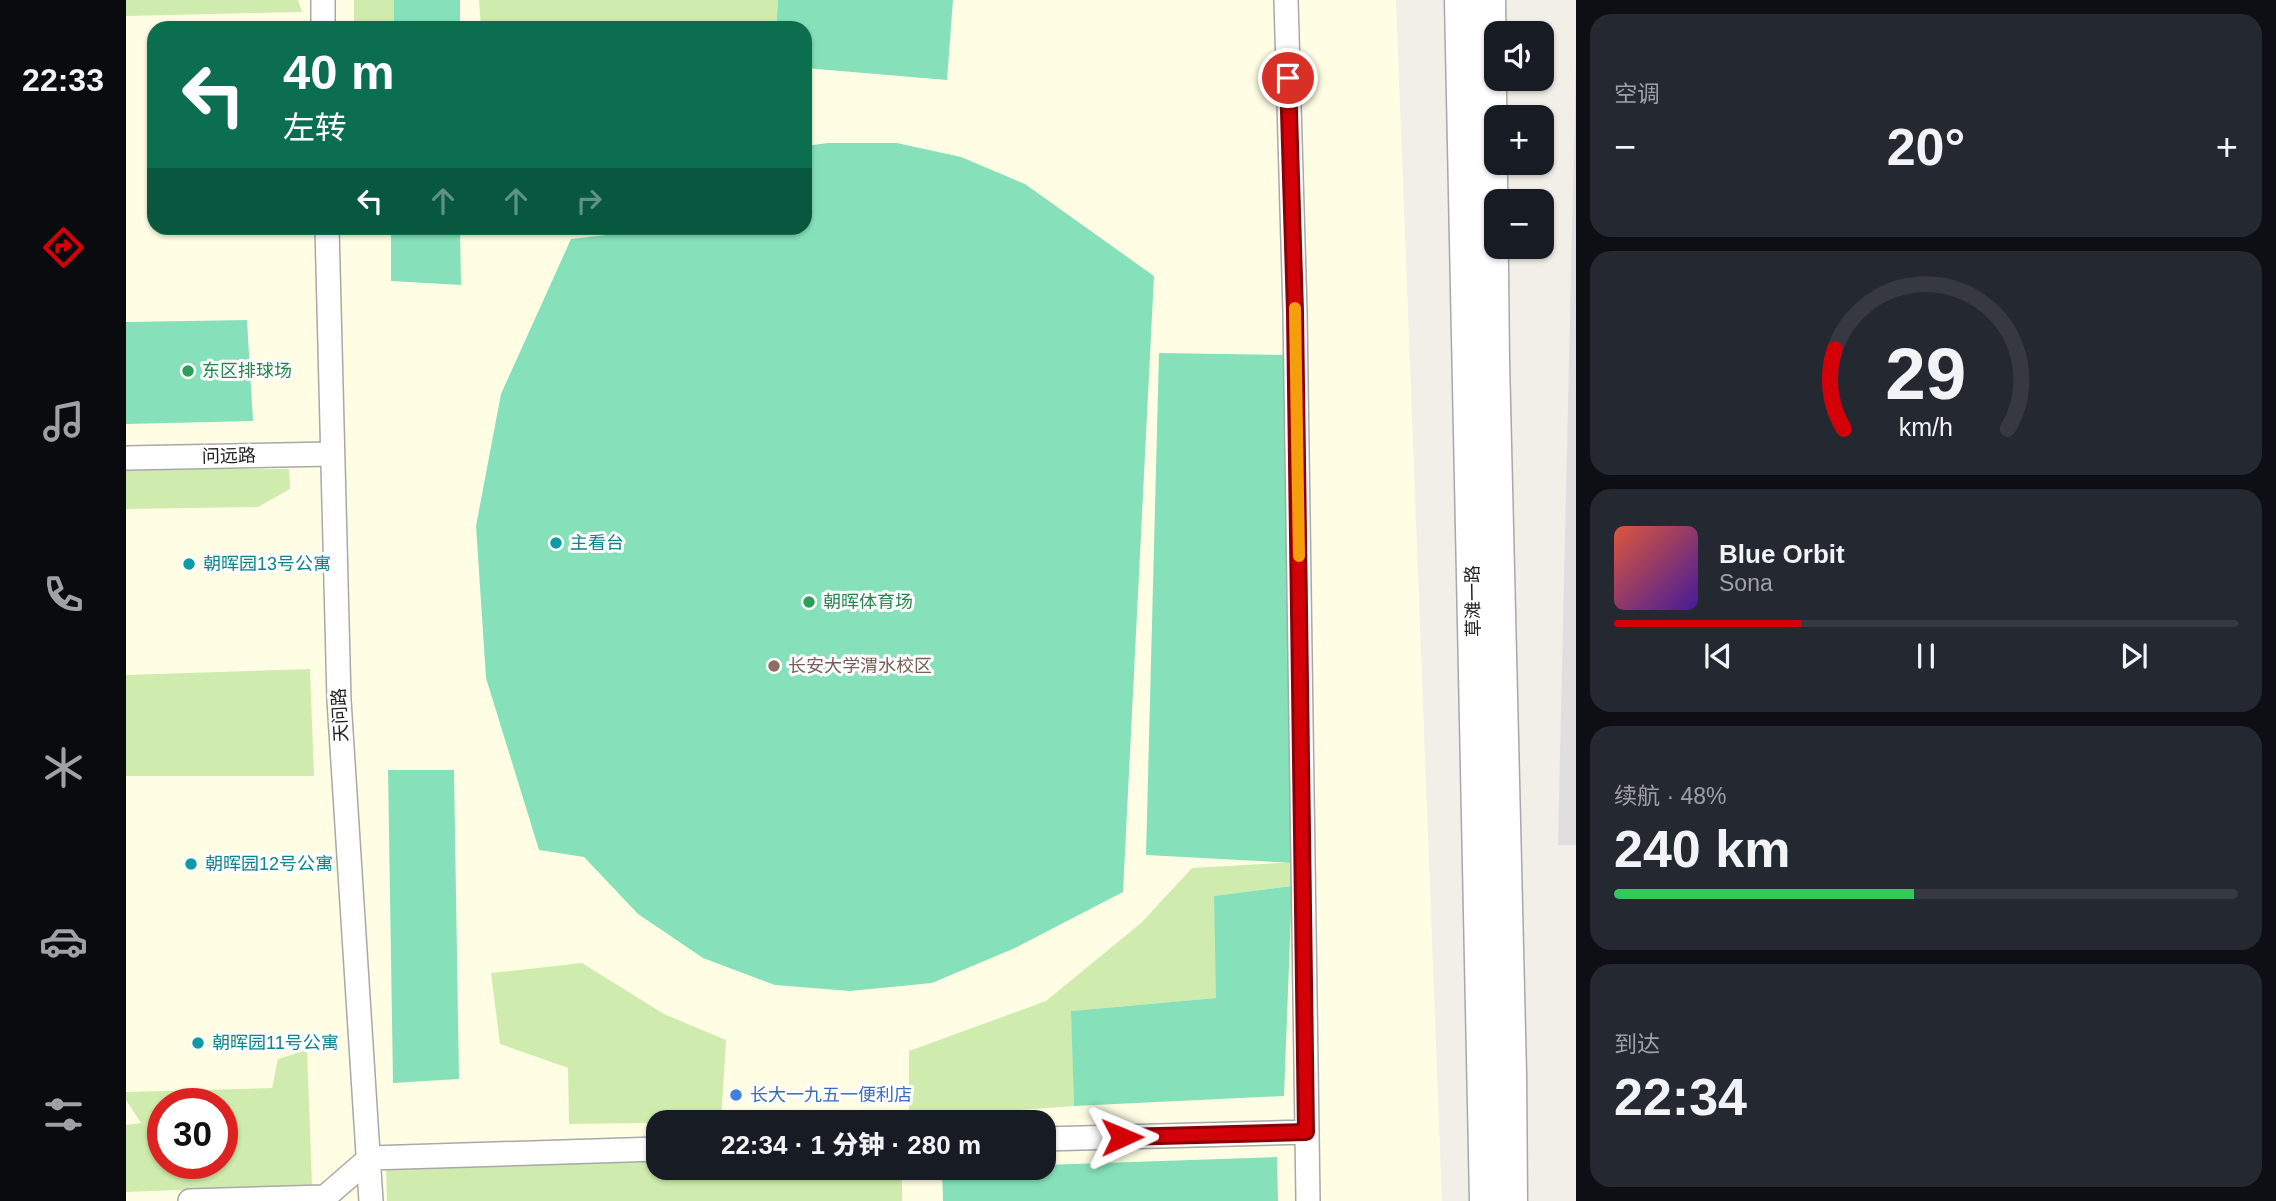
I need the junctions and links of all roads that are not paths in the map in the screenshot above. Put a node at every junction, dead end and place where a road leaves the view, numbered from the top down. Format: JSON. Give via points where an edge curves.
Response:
{"nodes":[{"id":1,"x":323,"y":0,"type":"edge"},
{"id":2,"x":1286,"y":0,"type":"edge"},
{"id":3,"x":1460,"y":0,"type":"edge"},
{"id":4,"x":1490,"y":0,"type":"edge"},
{"id":5,"x":323,"y":21,"type":"edge"},
{"id":6,"x":327,"y":235,"type":"edge"},
{"id":7,"x":332,"y":454,"type":"junction"},
{"id":8,"x":126,"y":458,"type":"edge"},
{"id":9,"x":1306,"y":1132,"type":"junction"},
{"id":10,"x":1056,"y":1139,"type":"edge"},
{"id":11,"x":646,"y":1149,"type":"edge"},
{"id":12,"x":370,"y":1158,"type":"junction"},
{"id":13,"x":190,"y":1201,"type":"edge"},
{"id":14,"x":371,"y":1201,"type":"edge"},
{"id":15,"x":1308,"y":1201,"type":"edge"},
{"id":16,"x":1485,"y":1201,"type":"edge"},
{"id":17,"x":1512,"y":1201,"type":"edge"}],
"edges":[{"from":1,"to":5,"type":"street"},
{"from":2,"to":9,"type":"street"},
{"from":3,"to":16,"type":"street","name":"草滩一路"},
{"from":4,"to":17,"type":"street","name":"草滩一路"},
{"from":6,"to":7,"type":"street","name":"天问路"},
{"from":7,"to":8,"type":"street","name":"问远路"},
{"from":7,"to":12,"type":"street","name":"天问路","via":[[339,700]]},
{"from":9,"to":10,"type":"street"},
{"from":9,"to":15,"type":"street"},
{"from":11,"to":12,"type":"street"},
{"from":12,"to":13,"type":"street","via":[[326,1197]]},
{"from":12,"to":14,"type":"street","name":"天问路"}]}
